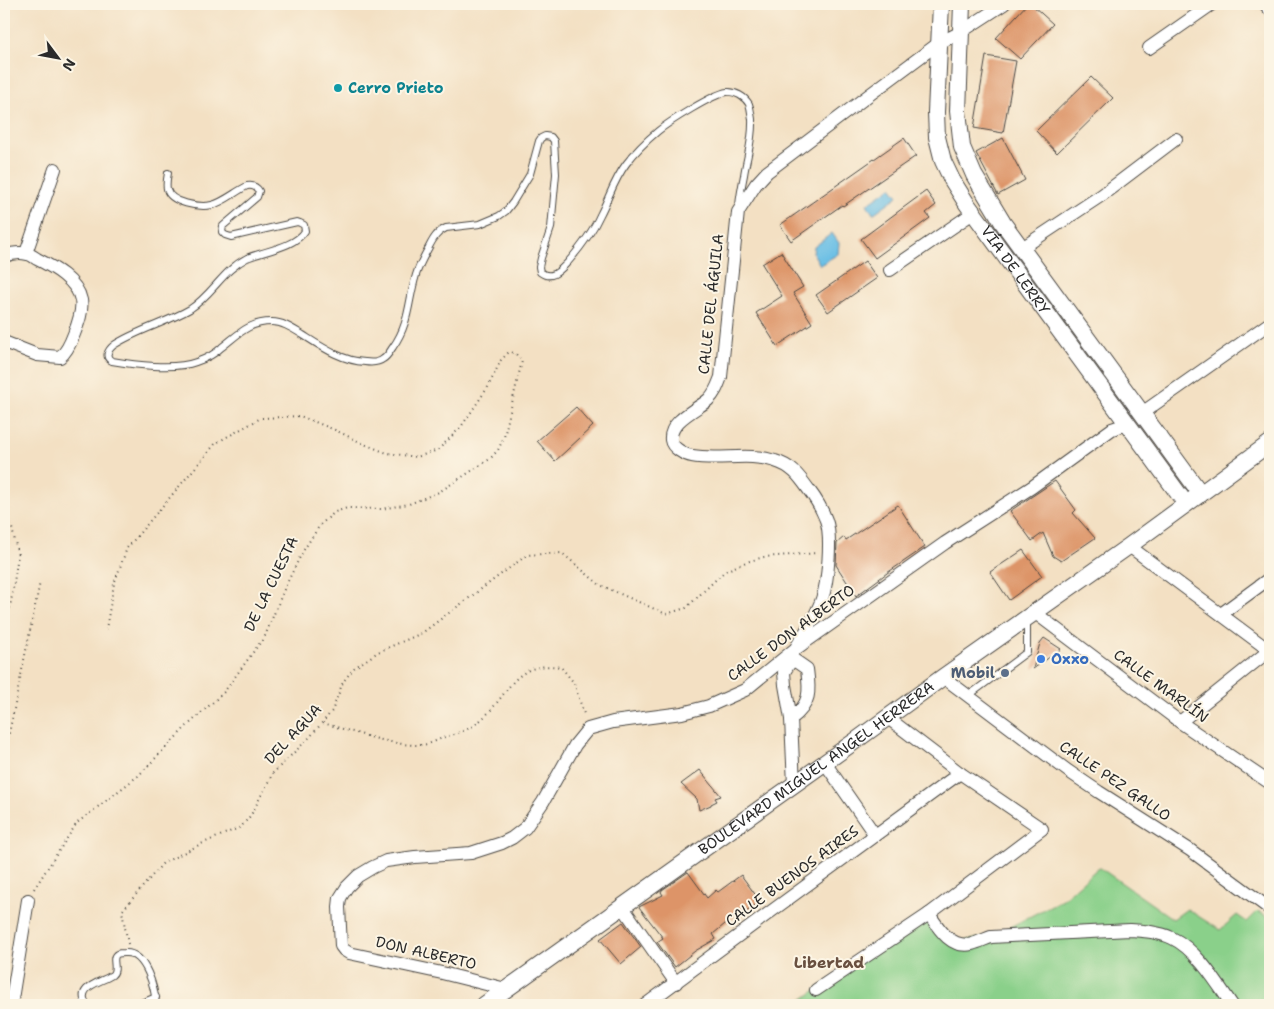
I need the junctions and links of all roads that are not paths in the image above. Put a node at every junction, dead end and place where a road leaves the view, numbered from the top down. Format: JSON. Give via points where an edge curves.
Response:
{"nodes":[{"id":1,"x":941,"y":4,"type":"edge"},
{"id":2,"x":962,"y":4,"type":"edge"},
{"id":3,"x":1004,"y":4,"type":"edge"},
{"id":4,"x":1212,"y":4,"type":"edge"},
{"id":5,"x":1265,"y":4,"type":"edge"},
{"id":6,"x":1270,"y":10,"type":"edge"},
{"id":7,"x":961,"y":32,"type":"junction"},
{"id":8,"x":940,"y":43,"type":"junction"},
{"id":9,"x":1149,"y":48,"type":"dead end"},
{"id":10,"x":1176,"y":138,"type":"dead end"},
{"id":11,"x":55,"y":169,"type":"dead end"},
{"id":12,"x":168,"y":173,"type":"dead end"},
{"id":13,"x":738,"y":212,"type":"junction"},
{"id":14,"x":973,"y":213,"type":"junction"},
{"id":15,"x":1003,"y":223,"type":"junction"},
{"id":16,"x":988,"y":233,"type":"junction"},
{"id":17,"x":1022,"y":248,"type":"junction"},
{"id":18,"x":26,"y":253,"type":"junction"},
{"id":19,"x":4,"y":256,"type":"edge"},
{"id":20,"x":890,"y":270,"type":"dead end"},
{"id":21,"x":1270,"y":323,"type":"edge"},
{"id":22,"x":4,"y":342,"type":"edge"},
{"id":23,"x":1142,"y":413,"type":"junction"},
{"id":24,"x":1127,"y":424,"type":"junction"},
{"id":25,"x":1270,"y":443,"type":"edge"},
{"id":26,"x":1201,"y":494,"type":"junction"},
{"id":27,"x":1186,"y":504,"type":"junction"},
{"id":28,"x":1129,"y":546,"type":"junction"},
{"id":29,"x":1270,"y":578,"type":"edge"},
{"id":30,"x":1221,"y":614,"type":"junction"},
{"id":31,"x":1031,"y":615,"type":"junction"},
{"id":32,"x":1270,"y":651,"type":"edge"},
{"id":33,"x":794,"y":655,"type":"junction"},
{"id":34,"x":942,"y":677,"type":"junction"},
{"id":35,"x":968,"y":696,"type":"junction"},
{"id":36,"x":888,"y":718,"type":"junction"},
{"id":37,"x":791,"y":719,"type":"junction"},
{"id":38,"x":1180,"y":722,"type":"junction"},
{"id":39,"x":825,"y":762,"type":"junction"},
{"id":40,"x":960,"y":773,"type":"junction"},
{"id":41,"x":1270,"y":783,"type":"edge"},
{"id":42,"x":794,"y":784,"type":"junction"},
{"id":43,"x":875,"y":835,"type":"junction"},
{"id":44,"x":28,"y":900,"type":"road end"},
{"id":45,"x":622,"y":906,"type":"junction"},
{"id":46,"x":1270,"y":909,"type":"edge"},
{"id":47,"x":929,"y":914,"type":"junction"},
{"id":48,"x":341,"y":946,"type":"joint"},
{"id":49,"x":676,"y":983,"type":"junction"},
{"id":50,"x":506,"y":989,"type":"junction"},
{"id":51,"x":816,"y":990,"type":"dead end"},
{"id":52,"x":156,"y":997,"type":"junction"},
{"id":53,"x":653,"y":1003,"type":"edge"},
{"id":54,"x":13,"y":1005,"type":"edge"},
{"id":55,"x":87,"y":1005,"type":"edge"},
{"id":56,"x":137,"y":1005,"type":"edge"},
{"id":57,"x":156,"y":1005,"type":"edge"},
{"id":58,"x":484,"y":1005,"type":"edge"},
{"id":59,"x":1232,"y":1005,"type":"edge"}],
"edges":[{"from":1,"to":8,"type":"street","name":"VÍA DE LERRY"},
{"from":2,"to":7,"type":"street","name":"VÍA DE LERRY"},
{"from":3,"to":7,"type":"street","name":"CALLE DEL ÁGUILA"},
{"from":4,"to":9,"type":"street"},
{"from":5,"to":6,"type":"street"},
{"from":7,"to":8,"type":"street","name":"CALLE DEL ÁGUILA"},
{"from":7,"to":15,"type":"street","name":"VÍA DE LERRY","via":[[958,111],[962,147],[974,175]]},
{"from":8,"to":13,"type":"street","name":"CALLE DEL ÁGUILA","via":[[767,172]]},
{"from":8,"to":14,"type":"street","name":"VÍA DE LERRY","via":[[936,112],[938,144],[952,180]]},
{"from":10,"to":17,"type":"street","via":[[1102,195]]},
{"from":11,"to":18,"type":"street"},
{"from":12,"to":13,"type":"lane","via":[[168,192],[193,205],[213,205],[247,186],[257,188],[257,197],[223,226],[225,235],[231,237],[297,222],[304,225],[305,231],[292,242],[249,257],[234,266],[190,309],[114,345],[107,355],[112,361],[168,366],[190,364],[217,351],[242,330],[274,322],[288,326],[338,355],[362,362],[379,361],[389,354],[404,328],[416,275],[434,237],[446,228],[480,224],[506,211],[530,174],[542,137],[549,136],[555,143],[552,220],[539,269],[549,276],[555,275],[587,239],[618,176],[643,145],[688,111],[729,92],[748,102],[752,121]]},
{"from":13,"to":33,"type":"street","name":"CALLE DEL ÁGUILA","via":[[721,377],[709,399],[684,416],[676,426],[671,440],[677,449],[690,456],[775,461],[792,468],[813,495],[826,520],[829,534],[827,574],[823,597]]},
{"from":14,"to":16,"type":"street","name":"VÍA DE LERRY"},
{"from":14,"to":20,"type":"street"},
{"from":15,"to":16,"type":"street"},
{"from":15,"to":17,"type":"street","name":"VÍA DE LERRY"},
{"from":16,"to":24,"type":"street","name":"VÍA DE LERRY"},
{"from":17,"to":23,"type":"street","name":"VÍA DE LERRY"},
{"from":18,"to":19,"type":"street"},
{"from":18,"to":22,"type":"street","via":[[65,275],[75,288],[81,300],[78,322],[66,352],[60,357],[37,355]]},
{"from":21,"to":23,"type":"street"},
{"from":23,"to":26,"type":"street","name":"VÍA DE LERRY"},
{"from":24,"to":27,"type":"street","name":"VÍA DE LERRY"},
{"from":24,"to":33,"type":"street","name":"CALLE DON ALBERTO","via":[[1112,429],[945,543]]},
{"from":25,"to":26,"type":"street","name":"BOULEVARD MIGUEL ANGEL HERRERA"},
{"from":26,"to":27,"type":"street","name":"BOULEVARD MIGUEL ANGEL HERRERA"},
{"from":27,"to":28,"type":"street","name":"BOULEVARD MIGUEL ANGEL HERRERA"},
{"from":28,"to":30,"type":"street"},
{"from":28,"to":31,"type":"street","name":"BOULEVARD MIGUEL ANGEL HERRERA"},
{"from":29,"to":30,"type":"street"},
{"from":30,"to":32,"type":"street"},
{"from":31,"to":34,"type":"street","name":"BOULEVARD MIGUEL ANGEL HERRERA"},
{"from":31,"to":35,"type":"lane","via":[[1027,652]]},
{"from":31,"to":38,"type":"street","name":"CALLE MARLÍN"},
{"from":32,"to":38,"type":"street"},
{"from":33,"to":37,"type":"street","name":"CALLE DEL ÁGUILA","via":[[784,672]]},
{"from":33,"to":37,"type":"street","via":[[807,669],[810,691],[799,713]]},
{"from":33,"to":48,"type":"street","name":"CALLE DON ALBERTO","via":[[745,690],[709,706],[588,729],[525,828],[502,844],[471,853],[386,861],[358,876],[340,898]]},
{"from":34,"to":35,"type":"street","name":"CALLE PEZ GALLO"},
{"from":34,"to":36,"type":"street","name":"BOULEVARD MIGUEL ANGEL HERRERA"},
{"from":35,"to":46,"type":"street","name":"CALLE PEZ GALLO","via":[[1099,792],[1190,850]]},
{"from":36,"to":39,"type":"street","name":"BOULEVARD MIGUEL ANGEL HERRERA"},
{"from":36,"to":40,"type":"street"},
{"from":37,"to":42,"type":"street","name":"CALLE DEL ÁGUILA"},
{"from":38,"to":41,"type":"street","name":"CALLE MARLÍN"},
{"from":39,"to":42,"type":"street","name":"BOULEVARD MIGUEL ANGEL HERRERA"},
{"from":39,"to":43,"type":"street"},
{"from":40,"to":43,"type":"street","name":"CALLE BUENOS AIRES"},
{"from":40,"to":47,"type":"street","via":[[1042,829]]},
{"from":42,"to":45,"type":"street","name":"BOULEVARD MIGUEL ANGEL HERRERA"},
{"from":43,"to":49,"type":"street","name":"CALLE BUENOS AIRES"},
{"from":44,"to":54,"type":"street"},
{"from":45,"to":49,"type":"street"},
{"from":45,"to":50,"type":"street","name":"BOULEVARD MIGUEL ANGEL HERRERA"},
{"from":47,"to":51,"type":"street"},
{"from":47,"to":59,"type":"street","via":[[943,934],[964,945],[991,937],[1130,930],[1162,935],[1178,941],[1192,952]]},
{"from":48,"to":50,"type":"street","name":"DON ALBERTO","via":[[349,953]]},
{"from":49,"to":53,"type":"street","name":"CALLE BUENOS AIRES"},
{"from":50,"to":58,"type":"street","name":"BOULEVARD MIGUEL ANGEL HERRERA"},
{"from":52,"to":55,"type":"lane","via":[[146,967],[139,958],[119,953],[114,958],[116,969],[113,974],[86,990],[84,999]]},
{"from":52,"to":56,"type":"lane"},
{"from":52,"to":57,"type":"lane"}]}
